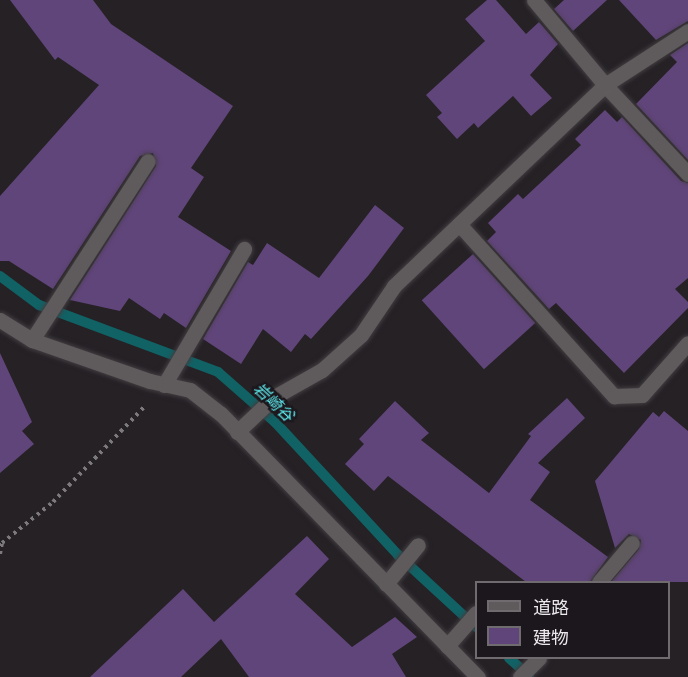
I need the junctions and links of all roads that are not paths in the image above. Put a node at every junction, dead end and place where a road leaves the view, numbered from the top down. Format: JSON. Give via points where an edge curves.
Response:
{"nodes":[{"id":1,"x":534,"y":0,"type":"edge"},
{"id":2,"x":688,"y":31,"type":"edge"},
{"id":3,"x":605,"y":86,"type":"junction"},
{"id":4,"x":148,"y":160,"type":"dead end"},
{"id":5,"x":688,"y":174,"type":"edge"},
{"id":6,"x":459,"y":224,"type":"junction"},
{"id":7,"x":244,"y":249,"type":"dead end"},
{"id":8,"x":0,"y":320,"type":"edge"},
{"id":9,"x":32,"y":340,"type":"junction"},
{"id":10,"x":688,"y":343,"type":"edge"},
{"id":11,"x":164,"y":385,"type":"junction"},
{"id":12,"x":242,"y":427,"type":"junction"},
{"id":13,"x":632,"y":543,"type":"dead end"},
{"id":14,"x":418,"y":545,"type":"dead end"},
{"id":15,"x":601,"y":581,"type":"edge"},
{"id":16,"x":386,"y":584,"type":"junction"},
{"id":17,"x":475,"y":615,"type":"edge"},
{"id":18,"x":447,"y":646,"type":"junction"},
{"id":19,"x":537,"y":659,"type":"edge"},
{"id":20,"x":478,"y":677,"type":"edge"},
{"id":21,"x":520,"y":677,"type":"edge"}],
"edges":[{"from":1,"to":3,"type":"street"},
{"from":2,"to":3,"type":"street"},
{"from":3,"to":5,"type":"street"},
{"from":3,"to":6,"type":"street"},
{"from":4,"to":9,"type":"street"},
{"from":6,"to":10,"type":"street","via":[[614,396],[642,395]]},
{"from":6,"to":12,"type":"street","via":[[394,286],[361,335],[322,370],[274,397]]},
{"from":7,"to":11,"type":"street"},
{"from":8,"to":9,"type":"street"},
{"from":9,"to":11,"type":"street"},
{"from":11,"to":12,"type":"street","via":[[190,390]]},
{"from":12,"to":16,"type":"street"},
{"from":13,"to":15,"type":"street"},
{"from":14,"to":16,"type":"street"},
{"from":16,"to":18,"type":"street"},
{"from":17,"to":18,"type":"street"},
{"from":18,"to":20,"type":"street"},
{"from":19,"to":21,"type":"street"}]}
